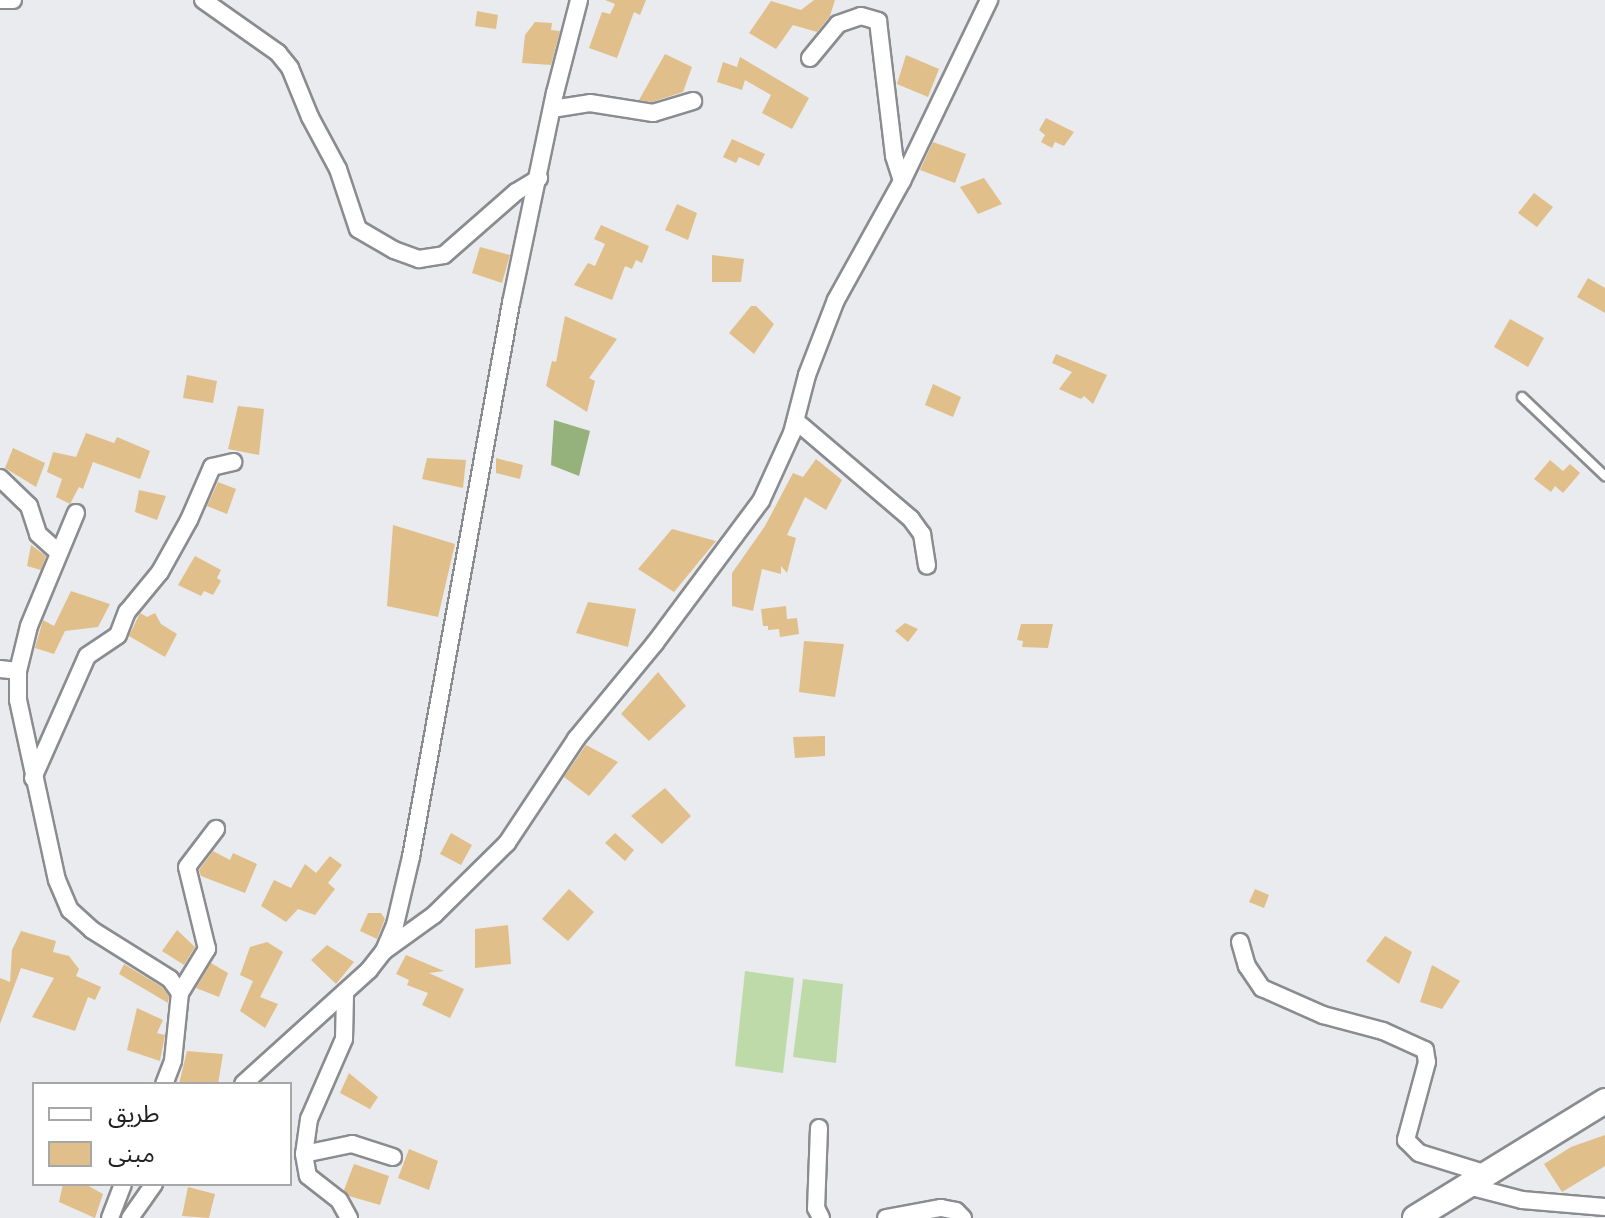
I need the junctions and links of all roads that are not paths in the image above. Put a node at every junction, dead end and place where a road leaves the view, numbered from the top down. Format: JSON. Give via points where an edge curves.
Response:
{"nodes":[{"id":1,"x":0,"y":0,"type":"edge"},
{"id":2,"x":13,"y":0,"type":"edge"},
{"id":3,"x":203,"y":0,"type":"edge"},
{"id":4,"x":989,"y":0,"type":"edge"},
{"id":5,"x":578,"y":1,"type":"edge"},
{"id":6,"x":810,"y":58,"type":"dead end"},
{"id":7,"x":693,"y":101,"type":"dead end"},
{"id":8,"x":552,"y":109,"type":"junction"},
{"id":9,"x":539,"y":178,"type":"junction"},
{"id":10,"x":902,"y":181,"type":"junction"},
{"id":11,"x":1522,"y":397,"type":"dead end"},
{"id":12,"x":796,"y":421,"type":"junction"},
{"id":13,"x":233,"y":462,"type":"dead end"},
{"id":14,"x":1605,"y":476,"type":"edge"},
{"id":15,"x":0,"y":478,"type":"edge"},
{"id":16,"x":76,"y":513,"type":"dead end"},
{"id":17,"x":58,"y":552,"type":"junction"},
{"id":18,"x":927,"y":566,"type":"dead end"},
{"id":19,"x":0,"y":669,"type":"edge"},
{"id":20,"x":18,"y":671,"type":"junction"},
{"id":21,"x":33,"y":778,"type":"junction"},
{"id":22,"x":216,"y":829,"type":"dead end"},
{"id":23,"x":1240,"y":942,"type":"dead end"},
{"id":24,"x":384,"y":951,"type":"junction"},
{"id":25,"x":180,"y":993,"type":"junction"},
{"id":26,"x":345,"y":995,"type":"junction"},
{"id":27,"x":165,"y":1082,"type":"edge"},
{"id":28,"x":245,"y":1082,"type":"edge"},
{"id":29,"x":1605,"y":1101,"type":"edge"},
{"id":30,"x":819,"y":1128,"type":"dead end"},
{"id":31,"x":304,"y":1154,"type":"junction"},
{"id":32,"x":393,"y":1157,"type":"dead end"},
{"id":33,"x":1478,"y":1180,"type":"junction"},
{"id":34,"x":122,"y":1186,"type":"edge"},
{"id":35,"x":153,"y":1186,"type":"edge"},
{"id":36,"x":1605,"y":1207,"type":"edge"},
{"id":37,"x":110,"y":1218,"type":"edge"},
{"id":38,"x":130,"y":1218,"type":"edge"},
{"id":39,"x":349,"y":1218,"type":"edge"},
{"id":40,"x":821,"y":1218,"type":"edge"},
{"id":41,"x":886,"y":1218,"type":"edge"},
{"id":42,"x":963,"y":1218,"type":"edge"},
{"id":43,"x":1415,"y":1218,"type":"edge"}],
"edges":[{"from":1,"to":2,"type":"street"},
{"from":3,"to":9,"type":"street","via":[[278,53],[290,68],[338,169],[353,218],[364,234],[394,250],[419,259],[444,255]]},
{"from":4,"to":10,"type":"street"},
{"from":5,"to":8,"type":"street"},
{"from":6,"to":10,"type":"street","via":[[838,24],[861,16],[878,21],[894,156]]},
{"from":7,"to":8,"type":"street","via":[[653,113],[590,103]]},
{"from":8,"to":9,"type":"street"},
{"from":9,"to":24,"type":"street","via":[[463,559],[411,857]]},
{"from":10,"to":12,"type":"street","via":[[836,300],[814,353]]},
{"from":11,"to":14,"type":"lane"},
{"from":12,"to":18,"type":"street","via":[[911,519],[922,534]]},
{"from":12,"to":24,"type":"street","via":[[761,501],[576,739],[507,843],[434,915]]},
{"from":13,"to":21,"type":"street","via":[[212,467],[160,572],[127,612],[118,635],[87,656]]},
{"from":15,"to":17,"type":"street","via":[[29,506],[38,534]]},
{"from":16,"to":17,"type":"street"},
{"from":17,"to":20,"type":"street"},
{"from":19,"to":20,"type":"street"},
{"from":20,"to":21,"type":"street","via":[[18,700]]},
{"from":21,"to":25,"type":"street","via":[[57,880],[70,910],[170,979]]},
{"from":22,"to":25,"type":"street","via":[[187,867],[207,949]]},
{"from":23,"to":33,"type":"street","via":[[1247,966],[1262,988],[1425,1050],[1427,1062],[1406,1140],[1419,1153]]},
{"from":24,"to":26,"type":"street"},
{"from":25,"to":27,"type":"street","via":[[173,1061]]},
{"from":26,"to":28,"type":"street"},
{"from":26,"to":31,"type":"street","via":[[344,1039],[309,1119]]},
{"from":29,"to":33,"type":"main road"},
{"from":30,"to":40,"type":"street","via":[[816,1208]]},
{"from":31,"to":32,"type":"street","via":[[352,1144]]},
{"from":31,"to":39,"type":"street","via":[[308,1176],[339,1200]]},
{"from":33,"to":36,"type":"street","via":[[1522,1200]]},
{"from":33,"to":43,"type":"main road"},
{"from":34,"to":37,"type":"street"},
{"from":35,"to":38,"type":"street"},
{"from":41,"to":42,"type":"street","via":[[941,1208]]}]}
